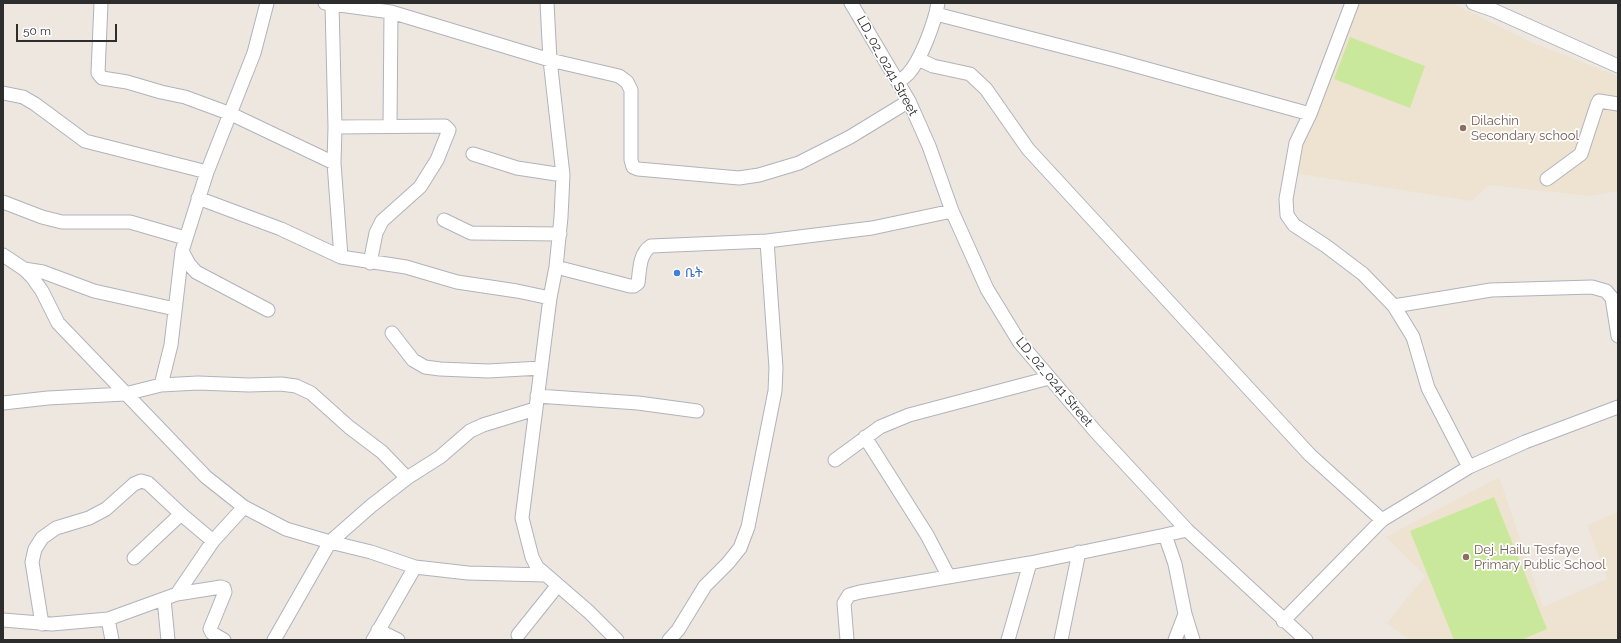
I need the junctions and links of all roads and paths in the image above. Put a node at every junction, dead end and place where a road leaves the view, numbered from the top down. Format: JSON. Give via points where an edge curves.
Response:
{"nodes":[{"id":1,"x":101,"y":3,"type":"edge"},
{"id":2,"x":268,"y":3,"type":"edge"},
{"id":3,"x":547,"y":3,"type":"edge"},
{"id":4,"x":851,"y":3,"type":"edge"},
{"id":5,"x":1352,"y":3,"type":"edge"},
{"id":6,"x":1473,"y":3,"type":"edge"},
{"id":7,"x":328,"y":4,"type":"edge"},
{"id":8,"x":938,"y":9,"type":"edge"},
{"id":9,"x":391,"y":12,"type":"junction"},
{"id":10,"x":918,"y":59,"type":"junction"},
{"id":11,"x":550,"y":60,"type":"junction"},
{"id":12,"x":1618,"y":66,"type":"edge"},
{"id":13,"x":898,"y":82,"type":"junction"},
{"id":14,"x":3,"y":93,"type":"edge"},
{"id":15,"x":909,"y":101,"type":"junction"},
{"id":16,"x":1618,"y":104,"type":"edge"},
{"id":17,"x":231,"y":114,"type":"junction"},
{"id":18,"x":1310,"y":114,"type":"junction"},
{"id":19,"x":390,"y":126,"type":"junction"},
{"id":20,"x":335,"y":127,"type":"junction"},
{"id":21,"x":473,"y":154,"type":"dead end"},
{"id":22,"x":334,"y":163,"type":"junction"},
{"id":23,"x":207,"y":172,"type":"junction"},
{"id":24,"x":563,"y":175,"type":"junction"},
{"id":25,"x":1547,"y":179,"type":"dead end"},
{"id":26,"x":198,"y":198,"type":"junction"},
{"id":27,"x":3,"y":202,"type":"edge"},
{"id":28,"x":952,"y":211,"type":"junction"},
{"id":29,"x":444,"y":220,"type":"dead end"},
{"id":30,"x":560,"y":234,"type":"junction"},
{"id":31,"x":767,"y":241,"type":"junction"},
{"id":32,"x":184,"y":244,"type":"junction"},
{"id":33,"x":3,"y":255,"type":"edge"},
{"id":34,"x":340,"y":257,"type":"junction"},
{"id":35,"x":370,"y":263,"type":"junction"},
{"id":36,"x":556,"y":267,"type":"junction"},
{"id":37,"x":24,"y":269,"type":"junction"},
{"id":38,"x":550,"y":298,"type":"junction"},
{"id":39,"x":1394,"y":306,"type":"junction"},
{"id":40,"x":176,"y":309,"type":"junction"},
{"id":41,"x":268,"y":310,"type":"dead end"},
{"id":42,"x":392,"y":333,"type":"dead end"},
{"id":43,"x":1618,"y":336,"type":"edge"},
{"id":44,"x":541,"y":368,"type":"junction"},
{"id":45,"x":1049,"y":378,"type":"junction"},
{"id":46,"x":161,"y":385,"type":"junction"},
{"id":47,"x":125,"y":394,"type":"junction"},
{"id":48,"x":537,"y":396,"type":"junction"},
{"id":49,"x":3,"y":402,"type":"edge"},
{"id":50,"x":1618,"y":407,"type":"edge"},
{"id":51,"x":535,"y":410,"type":"junction"},
{"id":52,"x":697,"y":411,"type":"dead end"},
{"id":53,"x":865,"y":437,"type":"junction"},
{"id":54,"x":835,"y":460,"type":"dead end"},
{"id":55,"x":1469,"y":467,"type":"junction"},
{"id":56,"x":407,"y":478,"type":"junction"},
{"id":57,"x":244,"y":507,"type":"junction"},
{"id":58,"x":181,"y":514,"type":"junction"},
{"id":59,"x":1382,"y":520,"type":"junction"},
{"id":60,"x":1187,"y":530,"type":"junction"},
{"id":61,"x":1164,"y":535,"type":"junction"},
{"id":62,"x":213,"y":541,"type":"junction"},
{"id":63,"x":330,"y":542,"type":"junction"},
{"id":64,"x":1079,"y":552,"type":"junction"},
{"id":65,"x":134,"y":558,"type":"dead end"},
{"id":66,"x":1030,"y":563,"type":"junction"},
{"id":67,"x":415,"y":567,"type":"junction"},
{"id":68,"x":545,"y":576,"type":"junction"},
{"id":69,"x":949,"y":577,"type":"junction"},
{"id":70,"x":558,"y":585,"type":"junction"},
{"id":71,"x":177,"y":594,"type":"junction"},
{"id":72,"x":164,"y":600,"type":"junction"},
{"id":73,"x":1185,"y":614,"type":"junction"},
{"id":74,"x":108,"y":619,"type":"junction"},
{"id":75,"x":3,"y":620,"type":"edge"},
{"id":76,"x":1283,"y":620,"type":"junction"},
{"id":77,"x":42,"y":624,"type":"junction"},
{"id":78,"x":375,"y":635,"type":"edge"},
{"id":79,"x":518,"y":635,"type":"dead end"},
{"id":80,"x":615,"y":639,"type":"edge"},
{"id":81,"x":112,"y":640,"type":"edge"},
{"id":82,"x":168,"y":640,"type":"edge"},
{"id":83,"x":224,"y":640,"type":"edge"},
{"id":84,"x":274,"y":640,"type":"edge"},
{"id":85,"x":398,"y":640,"type":"edge"},
{"id":86,"x":669,"y":640,"type":"edge"},
{"id":87,"x":847,"y":640,"type":"edge"},
{"id":88,"x":1008,"y":640,"type":"edge"},
{"id":89,"x":1061,"y":640,"type":"edge"},
{"id":90,"x":1175,"y":640,"type":"edge"},
{"id":91,"x":1193,"y":640,"type":"edge"},
{"id":92,"x":1306,"y":640,"type":"edge"}],
"edges":[{"from":1,"to":17,"type":"street","via":[[98,73],[102,78],[186,97]]},
{"from":2,"to":17,"type":"street","via":[[254,53]]},
{"from":3,"to":11,"type":"street"},
{"from":4,"to":13,"type":"street","name":"LD_02_0241 Street"},
{"from":5,"to":18,"type":"street"},
{"from":6,"to":12,"type":"street"},
{"from":7,"to":9,"type":"street"},
{"from":7,"to":20,"type":"street"},
{"from":8,"to":10,"type":"street"},
{"from":8,"to":18,"type":"street"},
{"from":9,"to":11,"type":"street"},
{"from":9,"to":19,"type":"street"},
{"from":10,"to":13,"type":"street","via":[[908,74]]},
{"from":10,"to":59,"type":"street","via":[[933,66],[970,74],[986,89],[1028,149],[1310,455]]},
{"from":11,"to":15,"type":"street","via":[[619,76],[627,82],[631,90],[631,160],[633,167],[638,169],[739,178],[759,175],[799,163],[850,137]]},
{"from":11,"to":24,"type":"street"},
{"from":13,"to":15,"type":"street","name":"LD_02_0241 Street"},
{"from":14,"to":23,"type":"street","via":[[23,97],[85,141]]},
{"from":15,"to":28,"type":"street","name":"LD_02_0241 Street","via":[[929,146]]},
{"from":16,"to":25,"type":"street","via":[[1599,102],[1581,154]]},
{"from":17,"to":22,"type":"street"},
{"from":17,"to":23,"type":"street"},
{"from":18,"to":39,"type":"street","via":[[1296,143],[1286,199],[1287,215],[1294,225],[1363,274]]},
{"from":19,"to":20,"type":"street"},
{"from":19,"to":35,"type":"street","via":[[445,126],[449,134],[420,187],[382,221],[376,233]]},
{"from":20,"to":22,"type":"street"},
{"from":21,"to":24,"type":"street","via":[[517,168]]},
{"from":22,"to":34,"type":"street"},
{"from":23,"to":26,"type":"street"},
{"from":24,"to":30,"type":"street"},
{"from":26,"to":32,"type":"street"},
{"from":26,"to":34,"type":"street","via":[[281,229]]},
{"from":27,"to":32,"type":"street","via":[[62,222],[130,222]]},
{"from":28,"to":31,"type":"street","via":[[872,228]]},
{"from":28,"to":45,"type":"street","name":"LD_02_0241 Street","via":[[987,289],[1020,343]]},
{"from":29,"to":30,"type":"street","via":[[471,232]]},
{"from":30,"to":36,"type":"street"},
{"from":31,"to":36,"type":"street","via":[[651,246],[645,250],[642,257],[638,283],[634,286]]},
{"from":31,"to":86,"type":"street","via":[[776,368],[775,391],[748,527],[740,548],[705,586]]},
{"from":32,"to":40,"type":"street"},
{"from":32,"to":41,"type":"street","via":[[189,264],[196,272]]},
{"from":33,"to":37,"type":"street"},
{"from":34,"to":35,"type":"street"},
{"from":35,"to":38,"type":"street","via":[[406,267],[457,282]]},
{"from":36,"to":38,"type":"street"},
{"from":37,"to":40,"type":"street","via":[[43,272],[94,291]]},
{"from":37,"to":47,"type":"street","via":[[42,291],[58,323]]},
{"from":38,"to":44,"type":"street"},
{"from":39,"to":43,"type":"street","via":[[1490,290],[1592,287],[1606,291],[1612,298]]},
{"from":39,"to":55,"type":"street","via":[[1413,337],[1428,388]]},
{"from":40,"to":46,"type":"street","via":[[171,345]]},
{"from":42,"to":44,"type":"street","via":[[413,360],[425,367],[488,371]]},
{"from":44,"to":48,"type":"street"},
{"from":45,"to":53,"type":"street","via":[[909,415],[880,427]]},
{"from":45,"to":60,"type":"street","name":"LD_02_0241 Street"},
{"from":46,"to":47,"type":"street"},
{"from":46,"to":56,"type":"street","via":[[198,383],[296,386],[311,393],[382,452]]},
{"from":47,"to":49,"type":"street"},
{"from":47,"to":57,"type":"street","via":[[206,477]]},
{"from":48,"to":51,"type":"street"},
{"from":48,"to":52,"type":"street","via":[[638,403]]},
{"from":50,"to":55,"type":"street","via":[[1525,442]]},
{"from":51,"to":56,"type":"street","via":[[470,431],[440,457]]},
{"from":51,"to":68,"type":"street","via":[[522,518],[532,557]]},
{"from":53,"to":54,"type":"street"},
{"from":53,"to":69,"type":"street","via":[[927,535]]},
{"from":55,"to":59,"type":"street"},
{"from":56,"to":63,"type":"street"},
{"from":57,"to":62,"type":"street"},
{"from":57,"to":63,"type":"street","via":[[286,529]]},
{"from":58,"to":62,"type":"street"},
{"from":58,"to":65,"type":"street"},
{"from":58,"to":77,"type":"street","via":[[148,483],[141,482],[134,484],[106,509],[89,518],[56,528],[42,538],[35,549],[32,562]]},
{"from":59,"to":76,"type":"street"},
{"from":60,"to":61,"type":"street"},
{"from":60,"to":76,"type":"street","name":"LD_02_0241 Street"},
{"from":61,"to":64,"type":"street"},
{"from":61,"to":73,"type":"street","via":[[1176,564]]},
{"from":62,"to":71,"type":"street"},
{"from":63,"to":67,"type":"street"},
{"from":63,"to":84,"type":"street"},
{"from":64,"to":66,"type":"street"},
{"from":64,"to":89,"type":"street"},
{"from":66,"to":69,"type":"street"},
{"from":66,"to":88,"type":"street"},
{"from":67,"to":68,"type":"street","via":[[468,573]]},
{"from":67,"to":78,"type":"street"},
{"from":68,"to":70,"type":"street"},
{"from":69,"to":87,"type":"street","via":[[849,595],[844,603]]},
{"from":70,"to":79,"type":"street"},
{"from":70,"to":80,"type":"street"},
{"from":71,"to":72,"type":"street"},
{"from":71,"to":83,"type":"street","via":[[224,588],[225,592],[210,629]]},
{"from":72,"to":74,"type":"street"},
{"from":72,"to":82,"type":"street"},
{"from":73,"to":90,"type":"street"},
{"from":73,"to":91,"type":"street"},
{"from":74,"to":77,"type":"street"},
{"from":74,"to":81,"type":"street"},
{"from":75,"to":77,"type":"street"},
{"from":76,"to":92,"type":"street","name":"LD_02_0241 Street"},
{"from":78,"to":85,"type":"street"}]}
